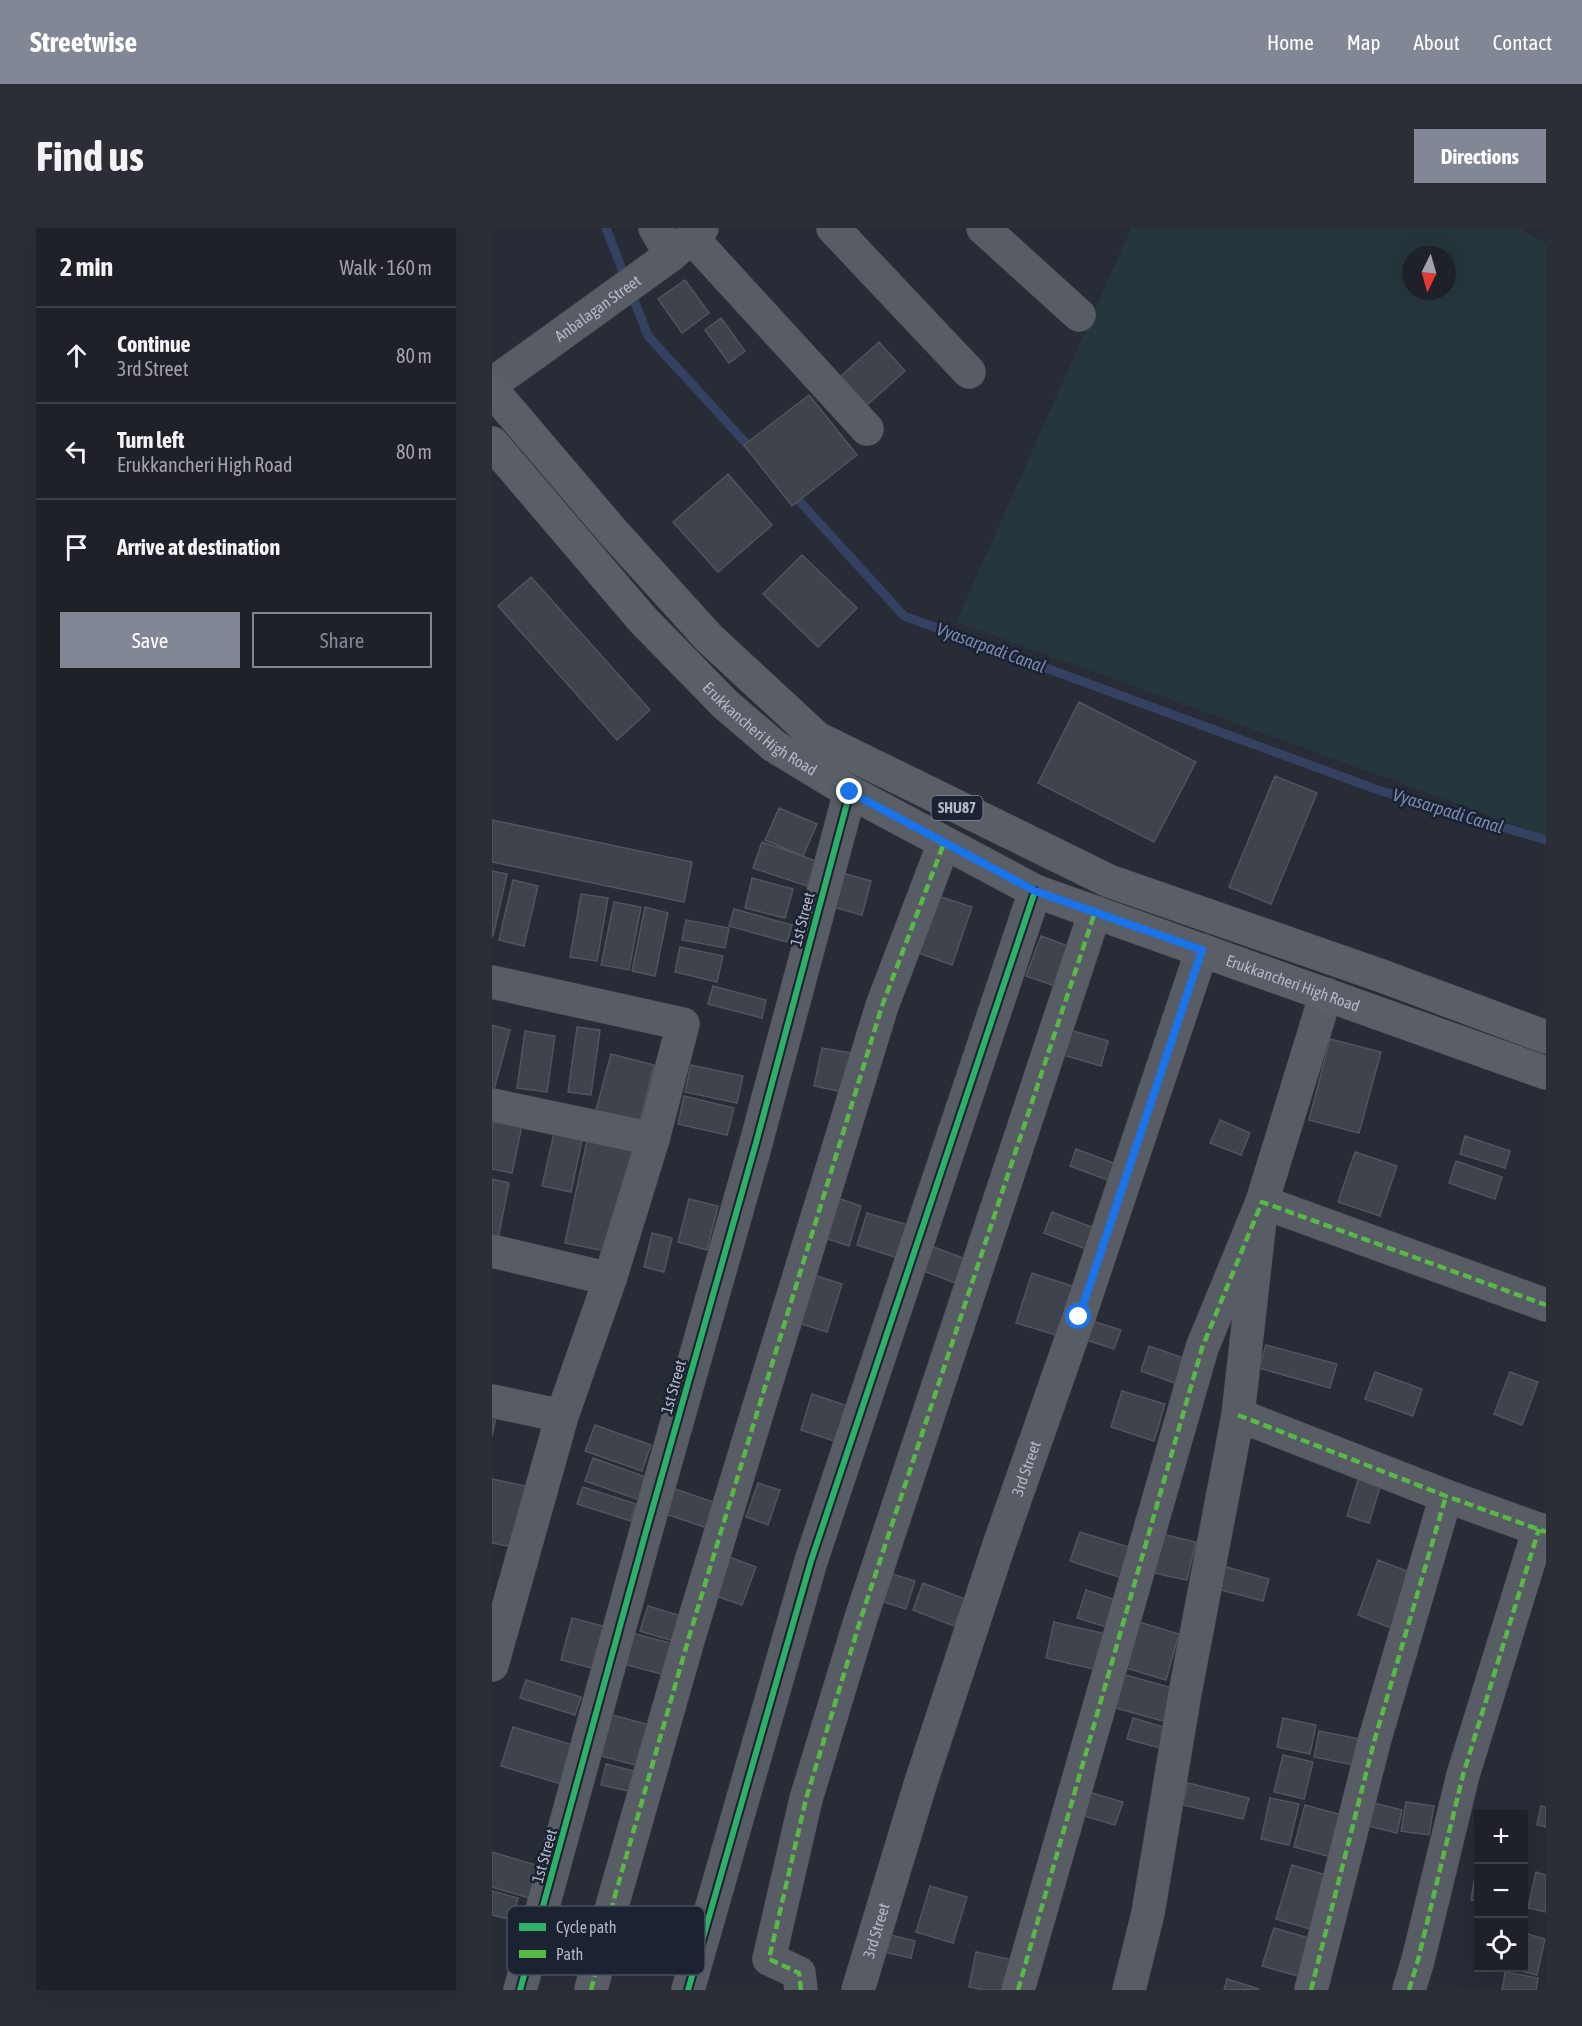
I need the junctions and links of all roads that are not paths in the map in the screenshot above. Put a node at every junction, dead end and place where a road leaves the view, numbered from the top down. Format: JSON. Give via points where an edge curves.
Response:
{"nodes":[{"id":1,"x":833,"y":228,"type":"edge"},
{"id":2,"x":983,"y":228,"type":"edge"},
{"id":3,"x":680,"y":237,"type":"edge"},
{"id":4,"x":1079,"y":315,"type":"dead end"},
{"id":5,"x":969,"y":372,"type":"dead end"},
{"id":6,"x":492,"y":384,"type":"edge"},
{"id":7,"x":492,"y":390,"type":"edge"},
{"id":8,"x":867,"y":429,"type":"dead end"},
{"id":9,"x":492,"y":443,"type":"edge"},
{"id":10,"x":850,"y":792,"type":"junction"},
{"id":11,"x":944,"y":843,"type":"junction"},
{"id":12,"x":1035,"y":891,"type":"junction"},
{"id":13,"x":1095,"y":912,"type":"junction"},
{"id":14,"x":1202,"y":950,"type":"junction"},
{"id":15,"x":492,"y":982,"type":"edge"},
{"id":16,"x":1326,"y":994,"type":"junction"},
{"id":17,"x":1546,"y":1038,"type":"edge"},
{"id":18,"x":1546,"y":1072,"type":"edge"},
{"id":19,"x":492,"y":1105,"type":"edge"},
{"id":20,"x":653,"y":1139,"type":"junction"},
{"id":21,"x":1262,"y":1202,"type":"junction"},
{"id":22,"x":492,"y":1251,"type":"edge"},
{"id":23,"x":610,"y":1279,"type":"junction"},
{"id":24,"x":1546,"y":1305,"type":"edge"},
{"id":25,"x":492,"y":1401,"type":"edge"},
{"id":26,"x":1238,"y":1415,"type":"junction"},
{"id":27,"x":562,"y":1416,"type":"junction"},
{"id":28,"x":1446,"y":1496,"type":"junction"},
{"id":29,"x":1543,"y":1530,"type":"edge"},
{"id":30,"x":503,"y":1583,"type":"edge"},
{"id":31,"x":492,"y":1665,"type":"edge"},
{"id":32,"x":543,"y":1906,"type":"edge"},
{"id":33,"x":612,"y":1906,"type":"edge"},
{"id":34,"x":705,"y":1931,"type":"edge"},
{"id":35,"x":524,"y":1975,"type":"edge"},
{"id":36,"x":595,"y":1975,"type":"edge"},
{"id":37,"x":692,"y":1975,"type":"edge"},
{"id":38,"x":520,"y":1990,"type":"edge"},
{"id":39,"x":591,"y":1990,"type":"edge"},
{"id":40,"x":688,"y":1990,"type":"edge"},
{"id":41,"x":801,"y":1990,"type":"edge"},
{"id":42,"x":858,"y":1990,"type":"edge"},
{"id":43,"x":1018,"y":1990,"type":"edge"},
{"id":44,"x":1129,"y":1990,"type":"edge"},
{"id":45,"x":1311,"y":1990,"type":"edge"},
{"id":46,"x":1409,"y":1990,"type":"edge"}],
"edges":[{"from":1,"to":5,"type":"street"},
{"from":2,"to":4,"type":"street"},
{"from":3,"to":6,"type":"street","name":"Anbalagan Street","via":[[628,285]]},
{"from":3,"to":8,"type":"street"},
{"from":7,"to":17,"type":"main road","number":"SHU87","via":[[709,638],[817,738],[1109,881]]},
{"from":9,"to":10,"type":"main road","name":"Erukkancheri High Road","number":"SHU87","via":[[642,619],[725,704],[774,746]]},
{"from":10,"to":11,"type":"main road","name":"Erukkancheri High Road","number":"SHU87"},
{"from":10,"to":32,"type":"street","name":"1st Street"},
{"from":11,"to":12,"type":"main road","name":"Erukkancheri High Road","number":"SHU87"},
{"from":11,"to":33,"type":"street","via":[[882,1006],[689,1637]]},
{"from":12,"to":13,"type":"main road","name":"Erukkancheri High Road","number":"SHU87"},
{"from":12,"to":34,"type":"street","via":[[811,1561]]},
{"from":13,"to":14,"type":"main road","name":"Erukkancheri High Road","number":"SHU87"},
{"from":13,"to":41,"type":"street","via":[[861,1618],[806,1799],[769,1959],[799,1973]]},
{"from":14,"to":16,"type":"main road","name":"Erukkancheri High Road","number":"SHU87"},
{"from":14,"to":42,"type":"street","name":"3rd Street","via":[[999,1545]]},
{"from":15,"to":20,"type":"street","via":[[683,1024]]},
{"from":16,"to":18,"type":"main road","name":"Erukkancheri High Road","number":"SHU87"},
{"from":16,"to":21,"type":"street"},
{"from":19,"to":20,"type":"street"},
{"from":20,"to":23,"type":"street"},
{"from":21,"to":24,"type":"street"},
{"from":21,"to":26,"type":"street"},
{"from":21,"to":43,"type":"street","via":[[1202,1348]]},
{"from":22,"to":23,"type":"street"},
{"from":23,"to":27,"type":"street"},
{"from":25,"to":27,"type":"street"},
{"from":26,"to":28,"type":"street"},
{"from":26,"to":44,"type":"street","via":[[1148,1913]]},
{"from":27,"to":30,"type":"street"},
{"from":28,"to":29,"type":"street"},
{"from":28,"to":45,"type":"street","via":[[1374,1742]]},
{"from":29,"to":46,"type":"street","via":[[1463,1775]]},
{"from":30,"to":31,"type":"street"},
{"from":35,"to":38,"type":"street","name":"1st Street"},
{"from":36,"to":39,"type":"street"},
{"from":37,"to":40,"type":"street"}]}
